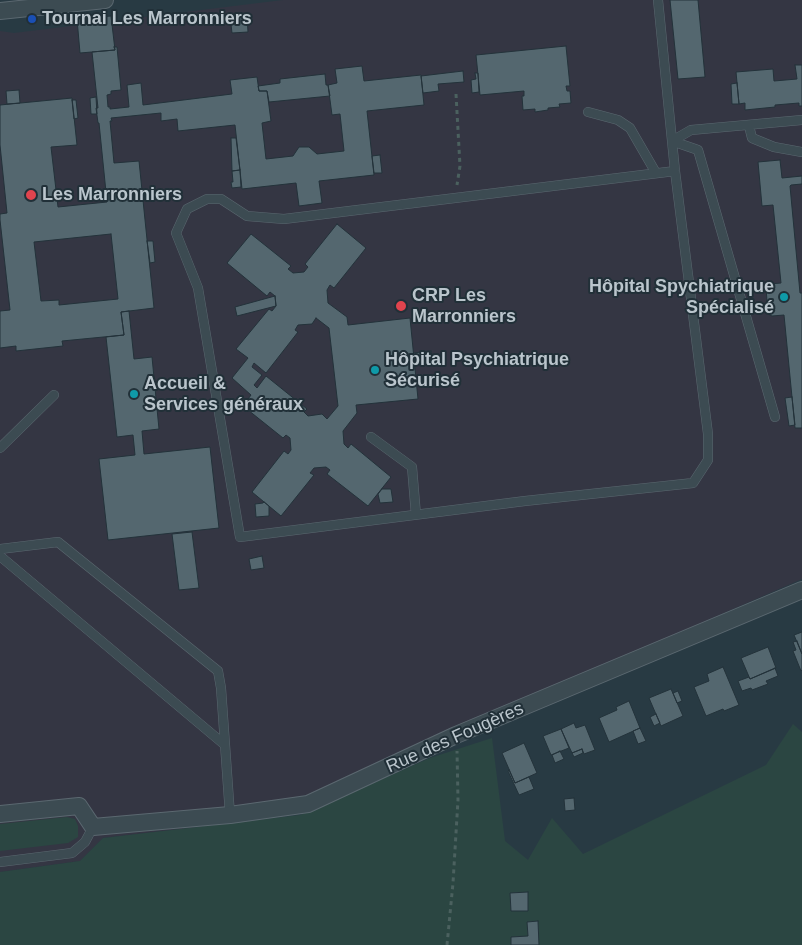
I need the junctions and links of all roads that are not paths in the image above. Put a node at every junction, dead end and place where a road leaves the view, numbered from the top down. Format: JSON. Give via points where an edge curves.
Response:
{"nodes":[{"id":1,"x":105,"y":0,"type":"edge"},
{"id":2,"x":658,"y":0,"type":"edge"},
{"id":3,"x":0,"y":11,"type":"edge"},
{"id":4,"x":588,"y":112,"type":"dead end"},
{"id":5,"x":802,"y":120,"type":"edge"},
{"id":6,"x":749,"y":126,"type":"junction"},
{"id":7,"x":672,"y":141,"type":"junction"},
{"id":8,"x":802,"y":152,"type":"edge"},
{"id":9,"x":675,"y":171,"type":"junction"},
{"id":10,"x":656,"y":173,"type":"junction"},
{"id":11,"x":54,"y":395,"type":"dead end"},
{"id":12,"x":775,"y":417,"type":"dead end"},
{"id":13,"x":371,"y":437,"type":"dead end"},
{"id":14,"x":0,"y":448,"type":"edge"},
{"id":15,"x":416,"y":515,"type":"junction"},
{"id":16,"x":0,"y":549,"type":"edge"},
{"id":17,"x":0,"y":556,"type":"edge"},
{"id":18,"x":802,"y":590,"type":"edge"},
{"id":19,"x":225,"y":745,"type":"junction"},
{"id":20,"x":0,"y":814,"type":"edge"},
{"id":21,"x":230,"y":815,"type":"junction"},
{"id":22,"x":93,"y":827,"type":"junction"},
{"id":23,"x":0,"y":862,"type":"edge"}],
"edges":[{"from":1,"to":3,"type":"street"},
{"from":2,"to":7,"type":"lane"},
{"from":4,"to":10,"type":"lane","via":[[618,120],[630,128]]},
{"from":5,"to":6,"type":"lane"},
{"from":6,"to":7,"type":"lane","via":[[691,130]]},
{"from":6,"to":8,"type":"lane","via":[[752,138],[774,147]]},
{"from":7,"to":9,"type":"lane"},
{"from":7,"to":12,"type":"lane","via":[[698,150]]},
{"from":9,"to":10,"type":"lane"},
{"from":9,"to":15,"type":"lane","via":[[708,434],[708,460],[693,483]]},
{"from":10,"to":15,"type":"lane","via":[[284,220],[247,216],[221,199],[208,200],[187,210],[176,233],[198,288],[240,537]]},
{"from":11,"to":14,"type":"lane"},
{"from":13,"to":15,"type":"lane","via":[[412,467]]},
{"from":16,"to":19,"type":"lane","via":[[58,542],[218,671]]},
{"from":17,"to":19,"type":"lane"},
{"from":18,"to":21,"type":"street","name":"Rue des Fougères","via":[[456,735],[308,804]]},
{"from":19,"to":21,"type":"lane"},
{"from":20,"to":22,"type":"street","via":[[79,806]]},
{"from":21,"to":22,"type":"street","name":"Rue des Fougères"},
{"from":22,"to":23,"type":"lane","via":[[85,842],[72,853]]}]}
